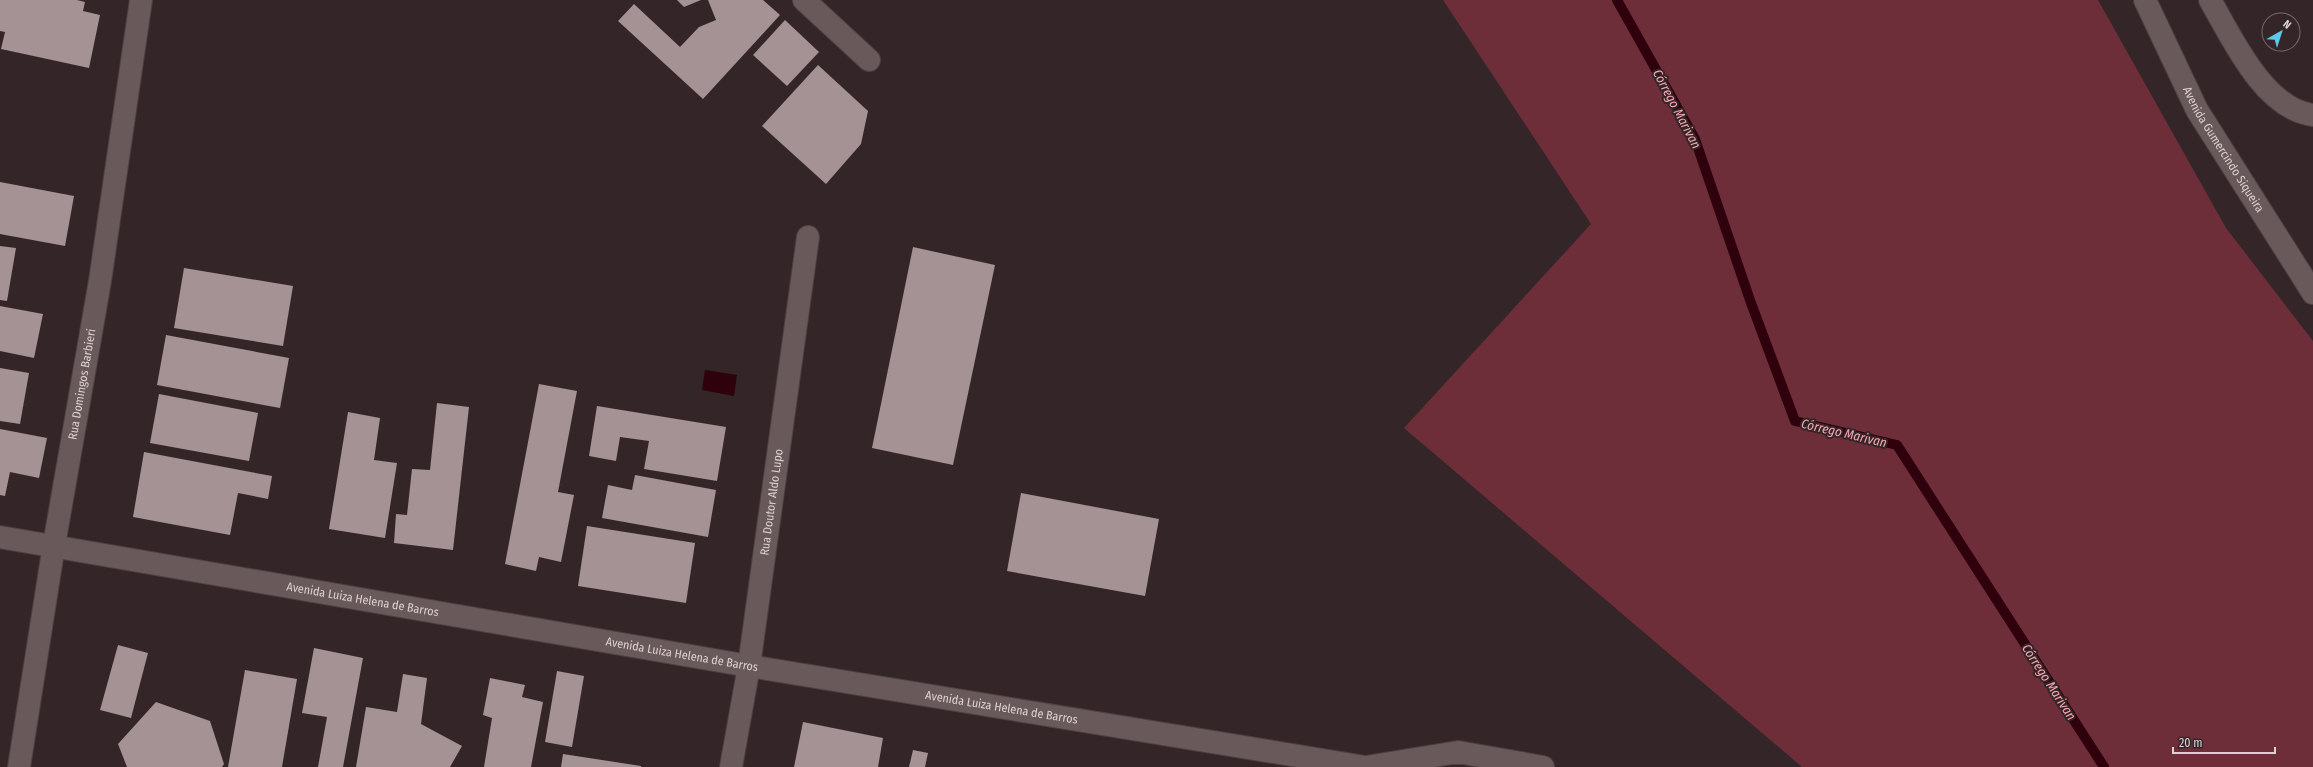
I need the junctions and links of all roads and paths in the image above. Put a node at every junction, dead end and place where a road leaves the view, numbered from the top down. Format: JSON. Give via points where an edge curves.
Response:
{"nodes":[{"id":1,"x":141,"y":0,"type":"edge"},
{"id":2,"x":804,"y":0,"type":"edge"},
{"id":3,"x":2145,"y":0,"type":"edge"},
{"id":4,"x":2210,"y":0,"type":"edge"},
{"id":5,"x":869,"y":60,"type":"dead end"},
{"id":6,"x":2313,"y":114,"type":"edge"},
{"id":7,"x":808,"y":237,"type":"dead end"},
{"id":8,"x":2313,"y":293,"type":"edge"},
{"id":9,"x":0,"y":537,"type":"edge"},
{"id":10,"x":54,"y":545,"type":"junction"},
{"id":11,"x":749,"y":666,"type":"junction"},
{"id":12,"x":20,"y":767,"type":"edge"},
{"id":13,"x":731,"y":767,"type":"edge"},
{"id":14,"x":1365,"y":767,"type":"edge"},
{"id":15,"x":1543,"y":767,"type":"edge"}],
"edges":[{"from":1,"to":10,"type":"street","name":"Rua Domingos Barbieri","via":[[100,282]]},
{"from":2,"to":5,"type":"street"},
{"from":3,"to":8,"type":"street","name":"Avenida Gumercindo Siqueira","via":[[2197,110]]},
{"from":4,"to":6,"type":"street","via":[[2256,78],[2287,104],[2304,114]]},
{"from":7,"to":11,"type":"street","name":"Rua Doutor Aldo Lupo"},
{"from":9,"to":10,"type":"street","name":"Avenida Luiza Helena de Barros"},
{"from":10,"to":11,"type":"street","name":"Avenida Luiza Helena de Barros"},
{"from":10,"to":12,"type":"street","name":"Rua Domingos Barbieri"},
{"from":11,"to":13,"type":"street","name":"Rua Doutor Aldo Lupo"},
{"from":11,"to":14,"type":"street","name":"Avenida Luiza Helena de Barros"},
{"from":14,"to":15,"type":"street","name":"Avenida Luiza Helena de Barros","via":[[1458,752]]}]}
